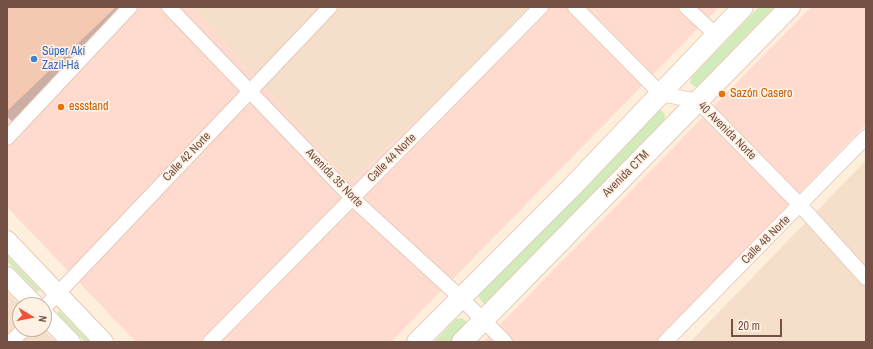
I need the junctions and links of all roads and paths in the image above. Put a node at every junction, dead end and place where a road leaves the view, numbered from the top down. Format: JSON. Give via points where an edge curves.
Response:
{"nodes":[{"id":1,"x":130,"y":7,"type":"edge"},
{"id":2,"x":169,"y":7,"type":"edge"},
{"id":3,"x":330,"y":7,"type":"edge"},
{"id":4,"x":541,"y":7,"type":"edge"},
{"id":5,"x":575,"y":7,"type":"edge"},
{"id":6,"x":686,"y":7,"type":"edge"},
{"id":7,"x":743,"y":7,"type":"edge"},
{"id":8,"x":790,"y":7,"type":"edge"},
{"id":9,"x":716,"y":35,"type":"junction"},
{"id":10,"x":250,"y":91,"type":"junction"},
{"id":11,"x":661,"y":94,"type":"junction"},
{"id":12,"x":698,"y":100,"type":"junction"},
{"id":13,"x":866,"y":137,"type":"edge"},
{"id":14,"x":7,"y":138,"type":"edge"},
{"id":15,"x":352,"y":198,"type":"junction"},
{"id":16,"x":800,"y":205,"type":"junction"},
{"id":17,"x":7,"y":240,"type":"edge"},
{"id":18,"x":7,"y":276,"type":"edge"},
{"id":19,"x":866,"y":278,"type":"edge"},
{"id":20,"x":57,"y":293,"type":"junction"},
{"id":21,"x":27,"y":297,"type":"edge"},
{"id":22,"x":461,"y":298,"type":"junction"},
{"id":23,"x":52,"y":299,"type":"edge"},
{"id":24,"x":483,"y":320,"type":"junction"},
{"id":25,"x":52,"y":322,"type":"edge"},
{"id":26,"x":71,"y":342,"type":"edge"},
{"id":27,"x":104,"y":342,"type":"edge"},
{"id":28,"x":210,"y":342,"type":"edge"},
{"id":29,"x":417,"y":342,"type":"edge"},
{"id":30,"x":462,"y":342,"type":"edge"},
{"id":31,"x":505,"y":342,"type":"edge"},
{"id":32,"x":665,"y":342,"type":"edge"}],
"edges":[{"from":1,"to":14,"type":"street"},
{"from":2,"to":10,"type":"street","name":"Avenida 35 Norte"},
{"from":3,"to":10,"type":"street","name":"Calle 42 Norte"},
{"from":4,"to":15,"type":"street","name":"Calle 44 Norte"},
{"from":5,"to":11,"type":"street"},
{"from":6,"to":9,"type":"street"},
{"from":7,"to":9,"type":"main road"},
{"from":8,"to":12,"type":"main road","name":"Avenida CTM"},
{"from":9,"to":11,"type":"main road"},
{"from":10,"to":15,"type":"street","name":"Avenida 35 Norte"},
{"from":10,"to":20,"type":"street","name":"Calle 42 Norte"},
{"from":11,"to":12,"type":"street","name":"40 Avenida Norte"},
{"from":11,"to":22,"type":"main road"},
{"from":12,"to":16,"type":"street","name":"40 Avenida Norte"},
{"from":12,"to":24,"type":"main road","name":"Avenida CTM"},
{"from":13,"to":16,"type":"street","name":"Calle 48 Norte"},
{"from":15,"to":22,"type":"street","name":"Avenida 35 Norte"},
{"from":15,"to":28,"type":"street","name":"Calle 44 Norte"},
{"from":16,"to":19,"type":"street","name":"40 Avenida Norte"},
{"from":16,"to":32,"type":"street","name":"Calle 48 Norte"},
{"from":17,"to":20,"type":"street"},
{"from":18,"to":21,"type":"street"},
{"from":20,"to":23,"type":"street","name":"Calle 42 Norte"},
{"from":20,"to":27,"type":"street"},
{"from":22,"to":24,"type":"street","name":"Avenida 35 Norte"},
{"from":22,"to":29,"type":"main road"},
{"from":24,"to":30,"type":"main road","name":"Avenida CTM"},
{"from":24,"to":31,"type":"street","name":"Avenida 35 Norte"},
{"from":25,"to":26,"type":"street"}]}
